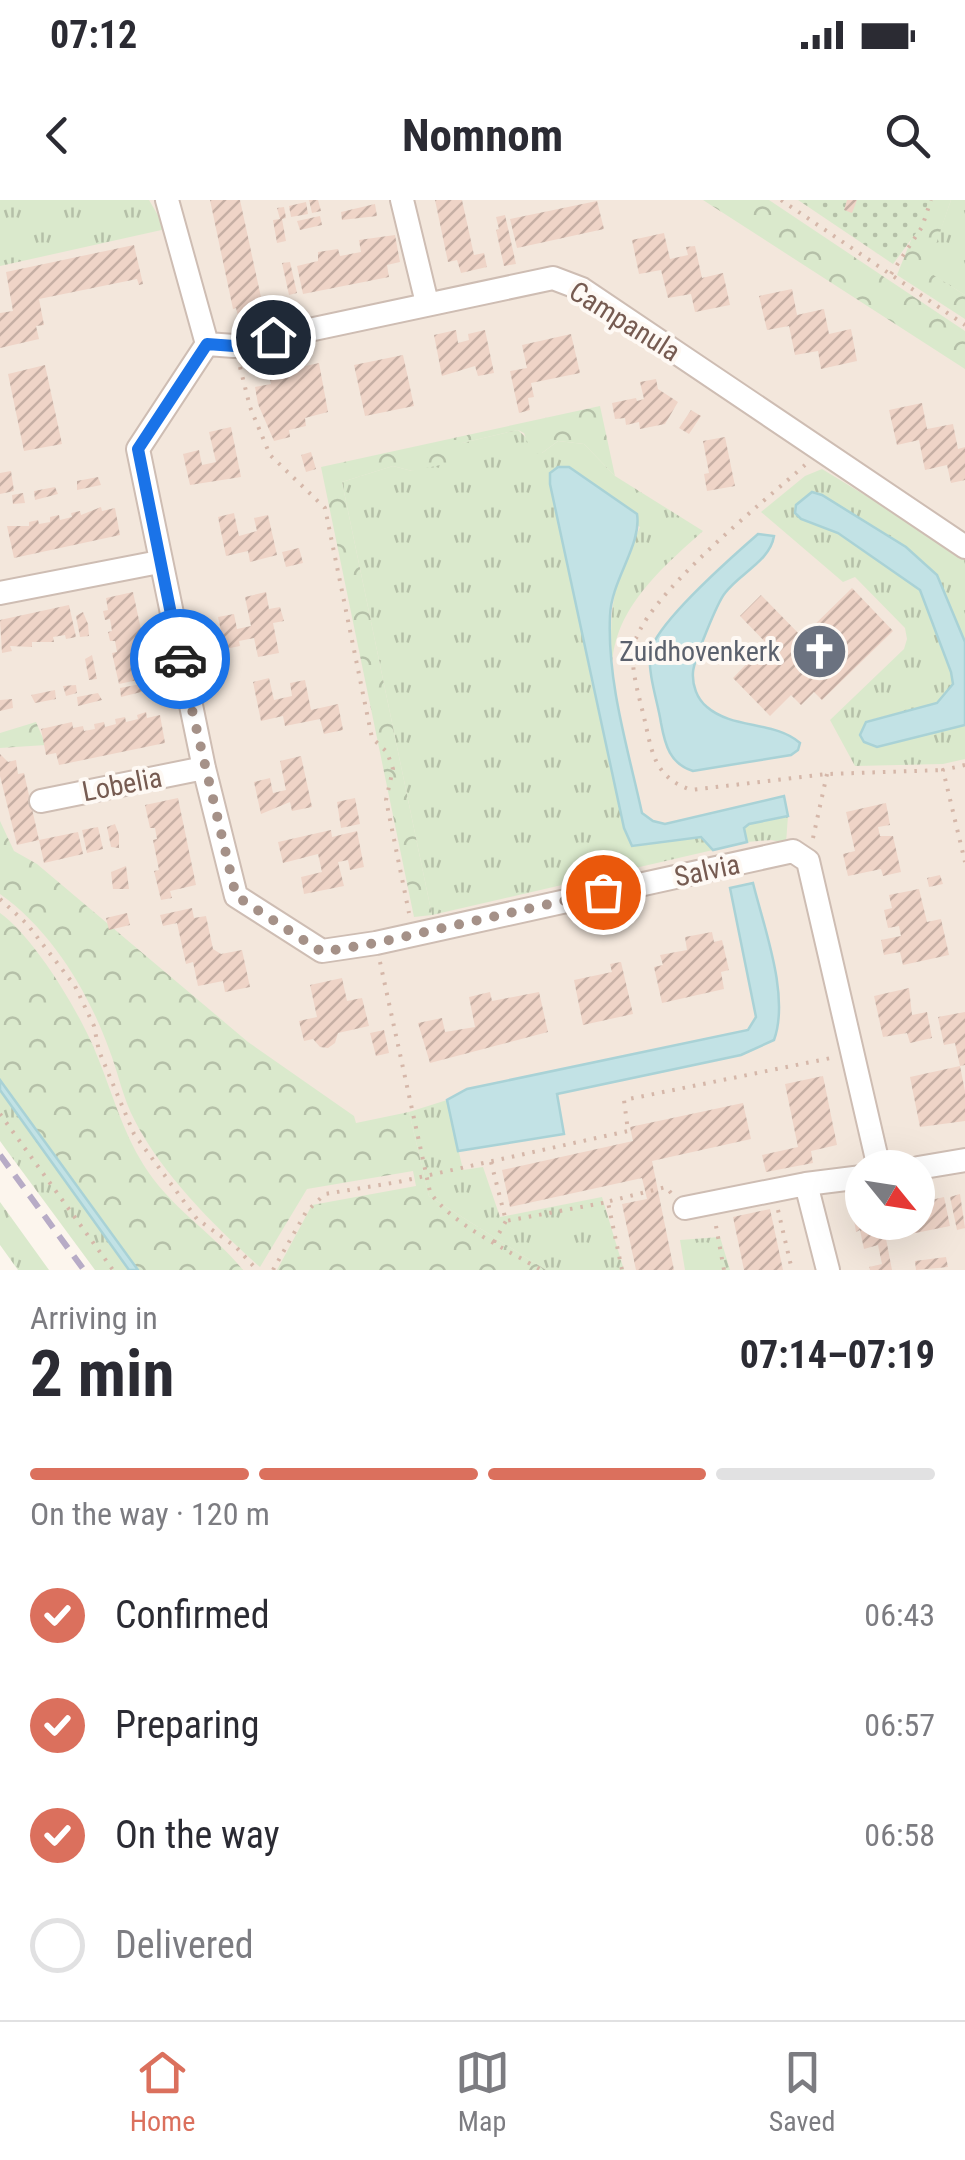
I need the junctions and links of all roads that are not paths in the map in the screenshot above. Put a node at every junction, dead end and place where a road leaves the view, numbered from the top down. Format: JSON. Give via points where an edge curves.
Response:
{"nodes":[{"id":1,"x":166,"y":200,"type":"edge"},
{"id":2,"x":402,"y":200,"type":"edge"},
{"id":3,"x":427,"y":303,"type":"junction"},
{"id":4,"x":207,"y":344,"type":"junction"},
{"id":5,"x":965,"y":547,"type":"edge"},
{"id":6,"x":159,"y":562,"type":"junction"},
{"id":7,"x":0,"y":594,"type":"edge"},
{"id":8,"x":204,"y":768,"type":"junction"},
{"id":9,"x":41,"y":800,"type":"dead end"},
{"id":10,"x":875,"y":1150,"type":"edge"},
{"id":11,"x":965,"y":1160,"type":"edge"},
{"id":12,"x":935,"y":1165,"type":"edge"},
{"id":13,"x":845,"y":1179,"type":"edge"},
{"id":14,"x":806,"y":1184,"type":"junction"},
{"id":15,"x":684,"y":1208,"type":"road end"},
{"id":16,"x":828,"y":1270,"type":"edge"}],
"edges":[{"from":1,"to":4,"type":"street"},
{"from":2,"to":3,"type":"street"},
{"from":3,"to":4,"type":"street","name":"Campanula","via":[[234,346]]},
{"from":3,"to":5,"type":"street","name":"Campanula","via":[[554,278],[582,288]]},
{"from":4,"to":6,"type":"street","name":"Salvia","via":[[138,449]]},
{"from":6,"to":7,"type":"street"},
{"from":6,"to":8,"type":"street","name":"Salvia"},
{"from":8,"to":9,"type":"street","name":"Lobelia"},
{"from":8,"to":10,"type":"street","name":"Salvia","via":[[236,896],[322,952],[793,852],[808,861]]},
{"from":11,"to":12,"type":"street"},
{"from":13,"to":14,"type":"street"},
{"from":14,"to":15,"type":"street"},
{"from":14,"to":16,"type":"street"}]}
